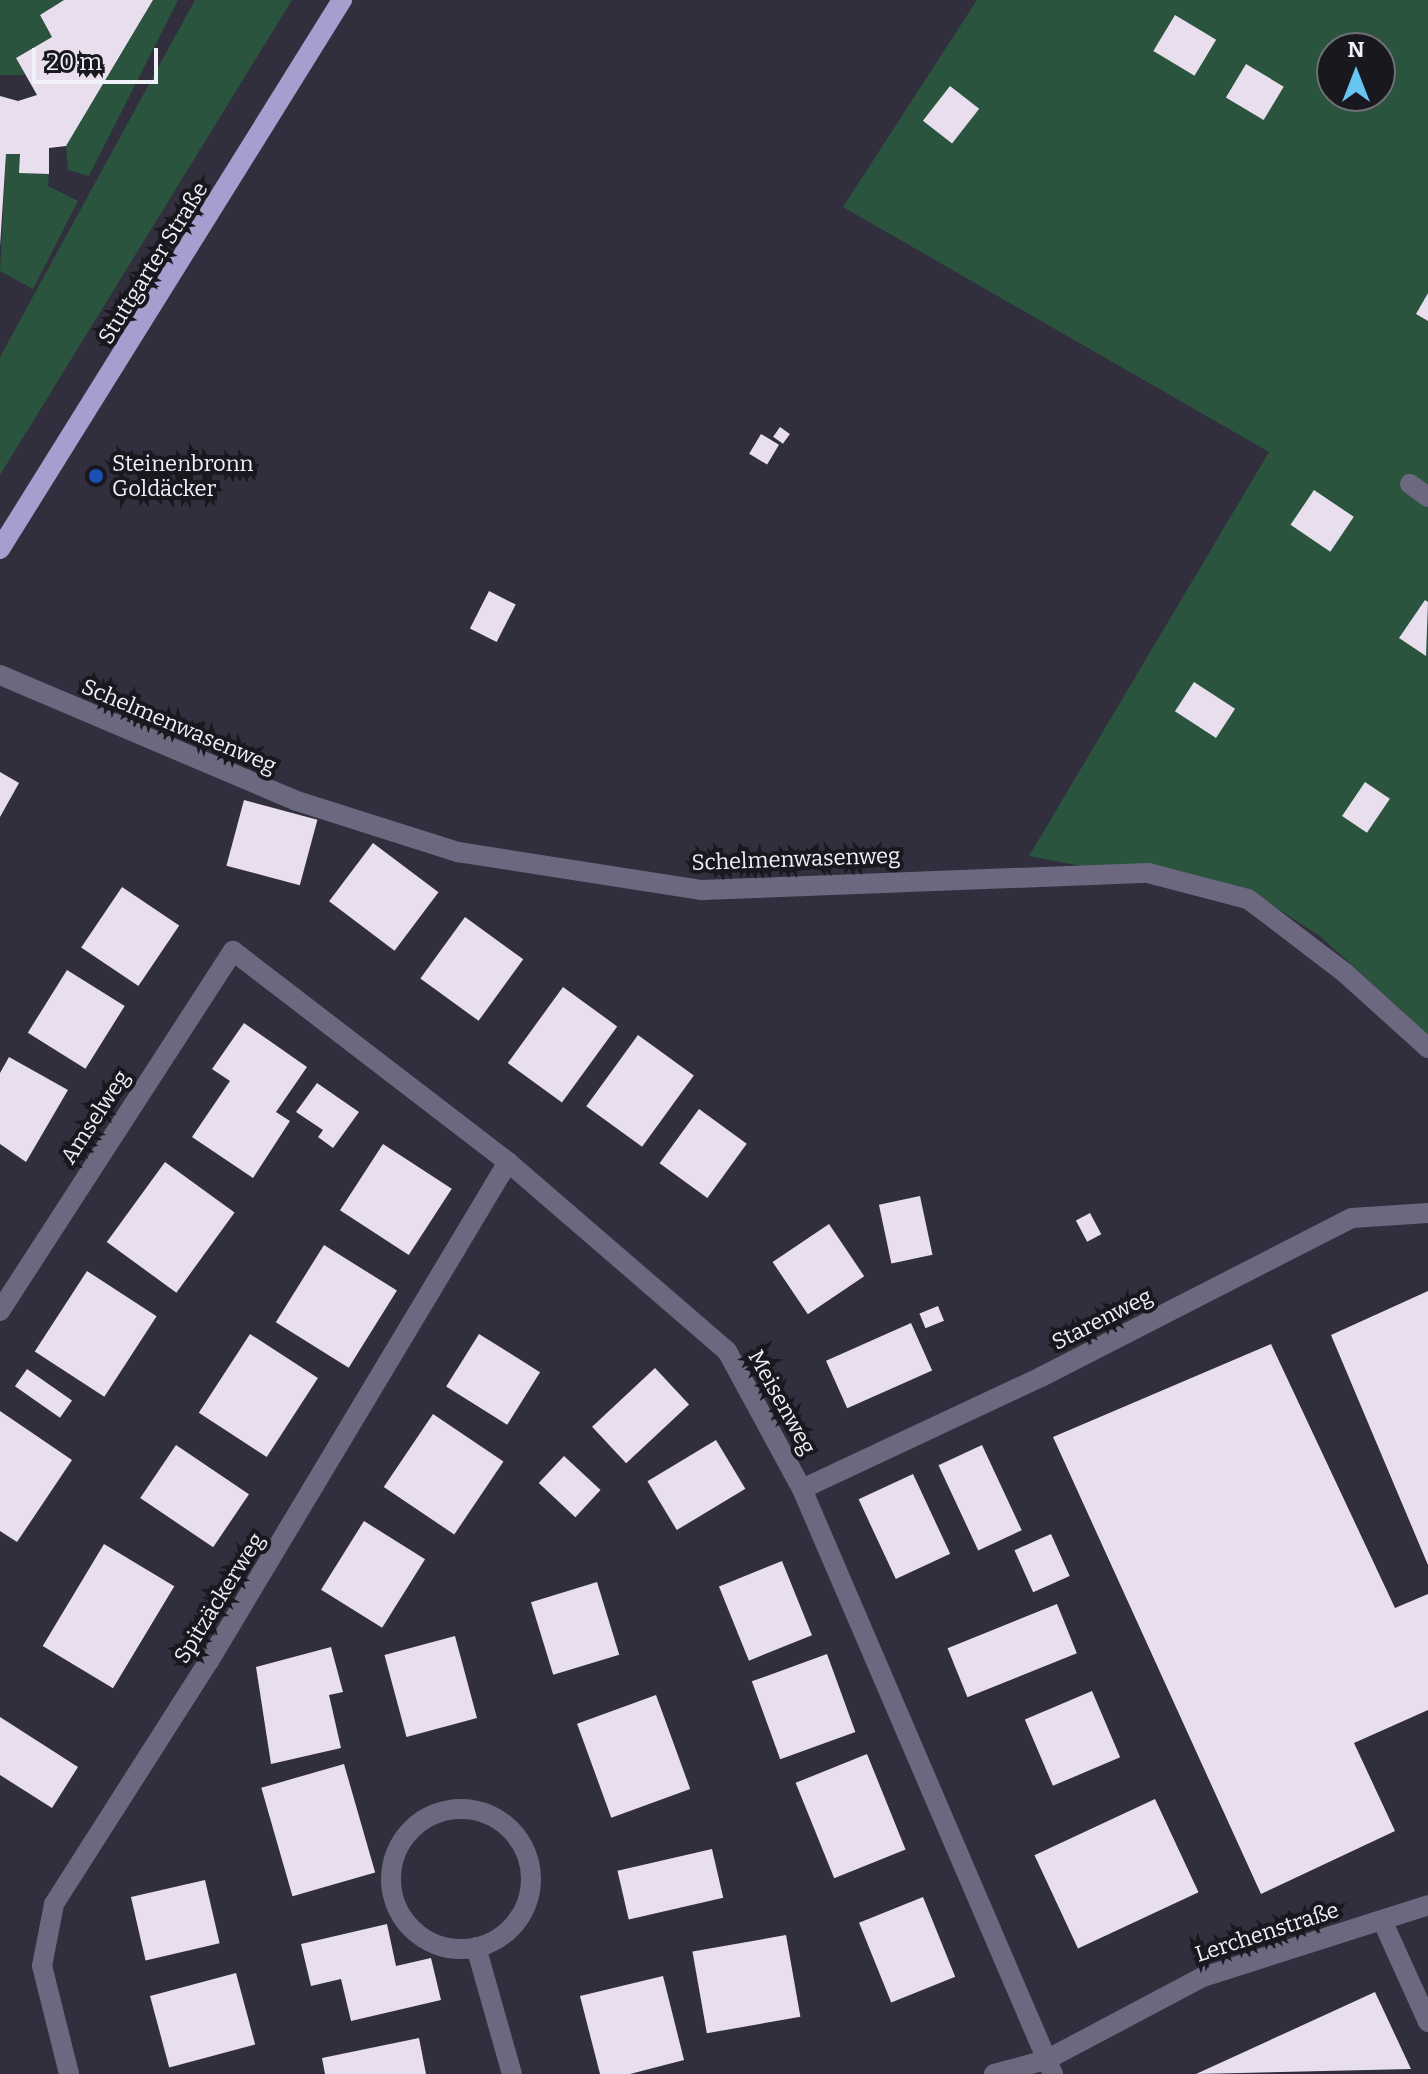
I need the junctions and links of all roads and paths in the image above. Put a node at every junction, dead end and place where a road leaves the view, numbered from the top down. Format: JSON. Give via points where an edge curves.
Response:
{"nodes":[{"id":1,"x":342,"y":0,"type":"edge"},
{"id":2,"x":1410,"y":484,"type":"dead end"},
{"id":3,"x":1428,"y":497,"type":"edge"},
{"id":4,"x":0,"y":549,"type":"edge"},
{"id":5,"x":0,"y":675,"type":"edge"},
{"id":6,"x":233,"y":951,"type":"joint"},
{"id":7,"x":1428,"y":1048,"type":"edge"},
{"id":8,"x":508,"y":1162,"type":"junction"},
{"id":9,"x":1428,"y":1213,"type":"edge"},
{"id":10,"x":0,"y":1311,"type":"edge"},
{"id":11,"x":802,"y":1489,"type":"junction"},
{"id":12,"x":1428,"y":1905,"type":"edge"},
{"id":13,"x":1382,"y":1920,"type":"junction"},
{"id":14,"x":476,"y":1947,"type":"junction"},
{"id":15,"x":1428,"y":2022,"type":"edge"},
{"id":16,"x":1050,"y":2067,"type":"edge"},
{"id":17,"x":69,"y":2074,"type":"edge"},
{"id":18,"x":512,"y":2074,"type":"edge"},
{"id":19,"x":994,"y":2074,"type":"edge"}],
"edges":[{"from":1,"to":4,"type":"main road","name":"Stuttgarter Straße"},
{"from":2,"to":3,"type":"street"},
{"from":5,"to":7,"type":"street","name":"Schelmenwasenweg","via":[[297,801],[458,852],[702,890],[1046,872],[1148,873],[1177,880],[1248,899],[1345,973]]},
{"from":6,"to":8,"type":"street","name":"Meisenweg"},
{"from":6,"to":10,"type":"street","name":"Amselweg"},
{"from":8,"to":11,"type":"street","name":"Meisenweg","via":[[727,1351]]},
{"from":8,"to":17,"type":"street","name":"Spitzäckerweg","via":[[217,1648],[54,1904],[42,1966]]},
{"from":9,"to":11,"type":"street","name":"Starenweg","via":[[1352,1218],[1099,1348]]},
{"from":11,"to":16,"type":"street","name":"Meisenweg"},
{"from":12,"to":13,"type":"street","name":"Lerchenstraße"},
{"from":13,"to":15,"type":"street"},
{"from":13,"to":16,"type":"street","name":"Lerchenstraße","via":[[1203,1977]]},
{"from":14,"to":14,"type":"street","via":[[454,1949],[423,1937],[400,1915],[392,1894],[391,1872],[408,1832],[446,1810],[494,1817],[513,1832],[532,1876],[517,1922]]},
{"from":14,"to":18,"type":"street"},
{"from":16,"to":19,"type":"street","name":"Lerchenstraße"}]}
